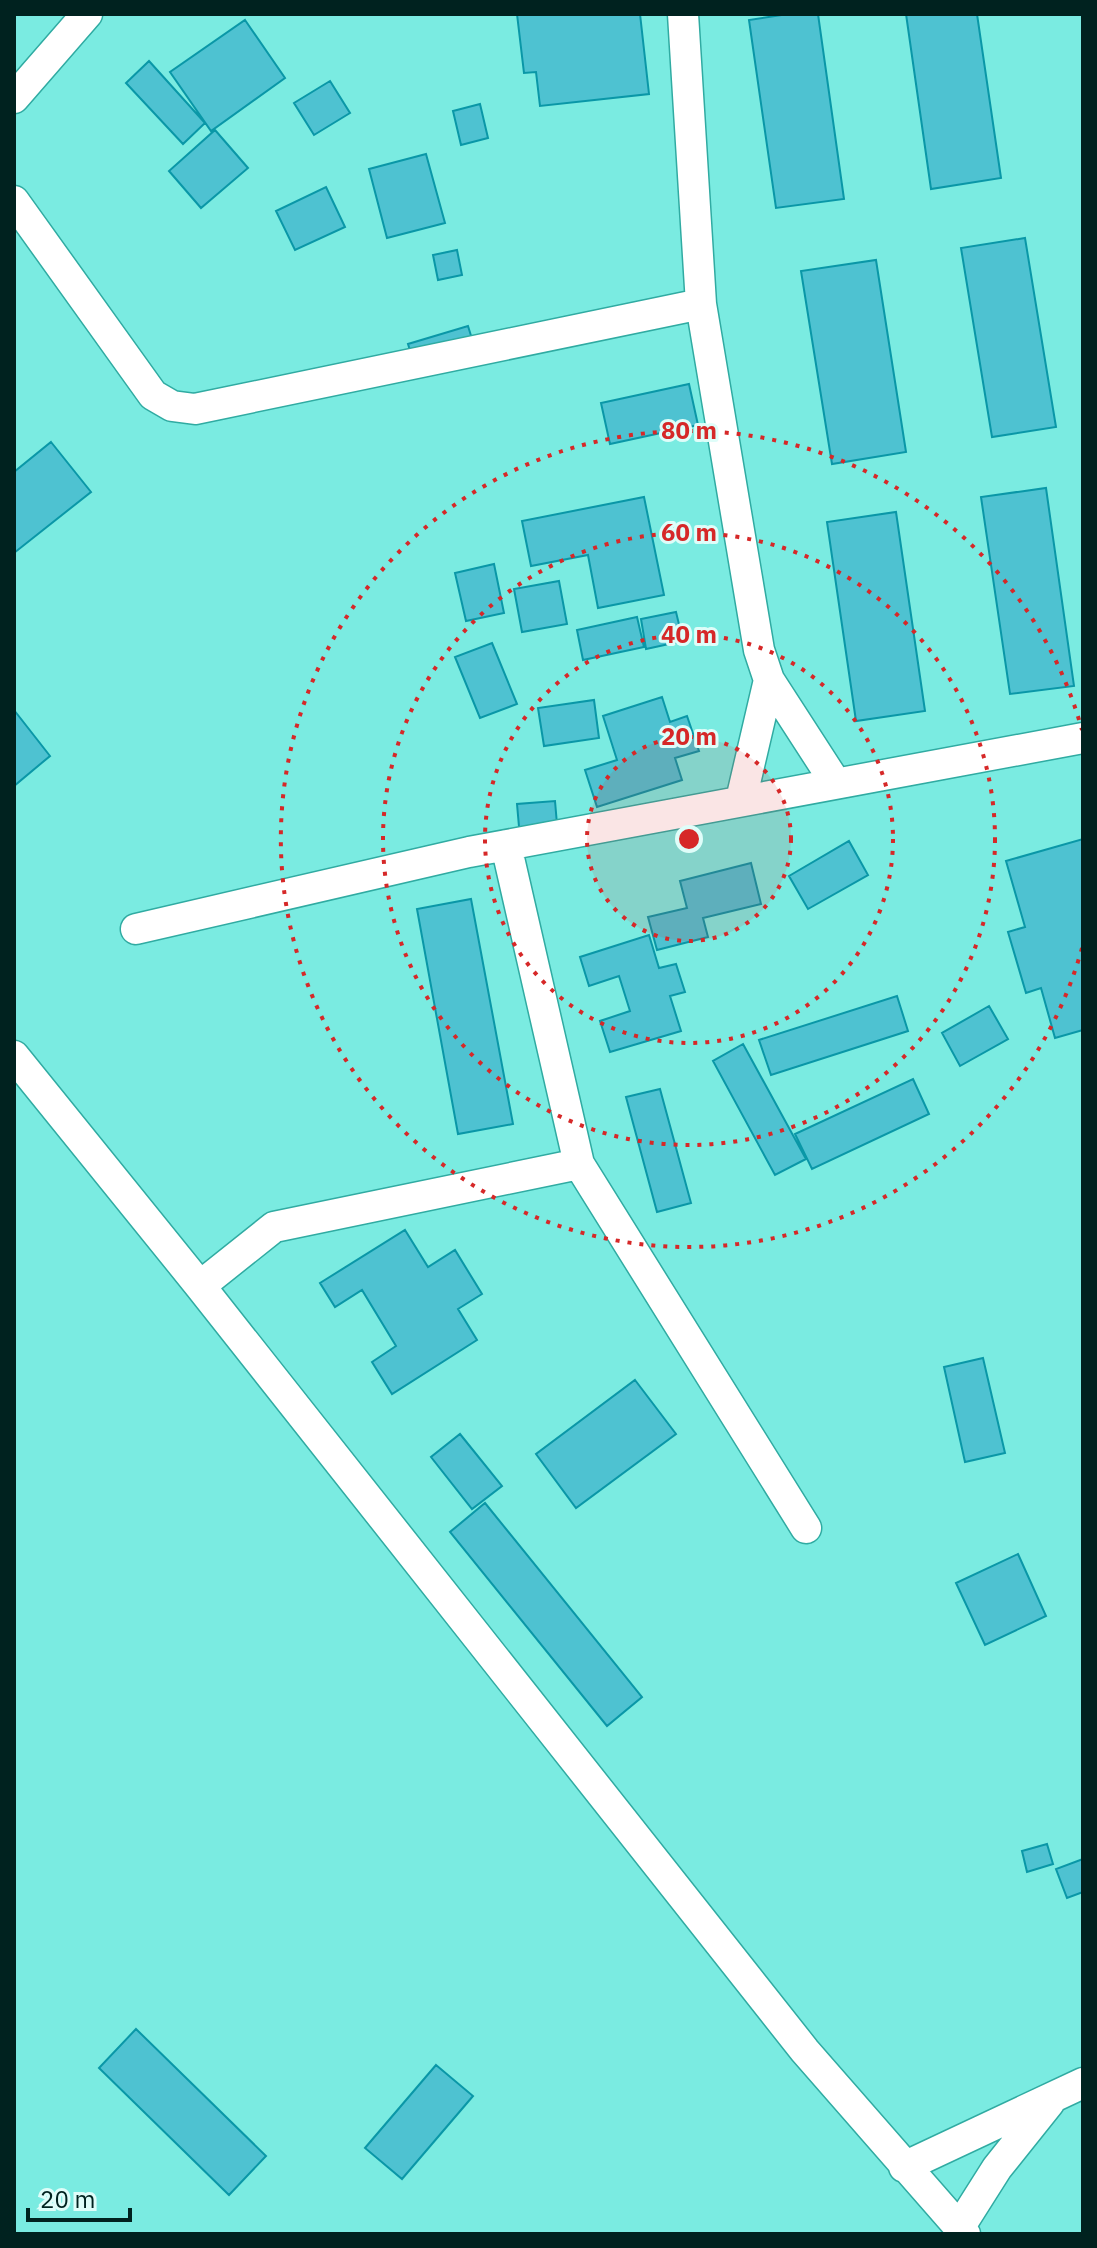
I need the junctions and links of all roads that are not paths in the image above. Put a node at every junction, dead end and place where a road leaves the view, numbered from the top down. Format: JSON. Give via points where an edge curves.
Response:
{"nodes":[{"id":1,"x":87,"y":14,"type":"edge"},
{"id":2,"x":683,"y":14,"type":"edge"},
{"id":3,"x":14,"y":98,"type":"edge"},
{"id":4,"x":14,"y":201,"type":"edge"},
{"id":5,"x":701,"y":304,"type":"junction"},
{"id":6,"x":769,"y":680,"type":"junction"},
{"id":7,"x":1083,"y":738,"type":"edge"},
{"id":8,"x":835,"y":782,"type":"junction"},
{"id":9,"x":741,"y":800,"type":"junction"},
{"id":10,"x":506,"y":845,"type":"junction"},
{"id":11,"x":136,"y":929,"type":"dead end"},
{"id":12,"x":14,"y":1056,"type":"edge"},
{"id":13,"x":579,"y":1164,"type":"junction"},
{"id":14,"x":200,"y":1286,"type":"junction"},
{"id":15,"x":806,"y":1528,"type":"dead end"},
{"id":16,"x":1083,"y":2083,"type":"edge"},
{"id":17,"x":1055,"y":2095,"type":"junction"},
{"id":18,"x":904,"y":2167,"type":"junction"},
{"id":19,"x":962,"y":2231,"type":"edge"}],
"edges":[{"from":1,"to":3,"type":"street"},
{"from":2,"to":5,"type":"street"},
{"from":4,"to":5,"type":"street","via":[[153,395],[172,406],[195,409]]},
{"from":5,"to":6,"type":"street","via":[[759,650]]},
{"from":6,"to":8,"type":"street"},
{"from":6,"to":9,"type":"street"},
{"from":7,"to":8,"type":"street"},
{"from":8,"to":9,"type":"street"},
{"from":9,"to":10,"type":"street"},
{"from":10,"to":11,"type":"street"},
{"from":10,"to":13,"type":"street"},
{"from":12,"to":14,"type":"street"},
{"from":13,"to":14,"type":"street","via":[[274,1227]]},
{"from":13,"to":15,"type":"street"},
{"from":14,"to":18,"type":"street","via":[[805,2051]]},
{"from":16,"to":17,"type":"street"},
{"from":17,"to":18,"type":"street"},
{"from":17,"to":19,"type":"street","via":[[997,2168]]},
{"from":18,"to":19,"type":"street"}]}
